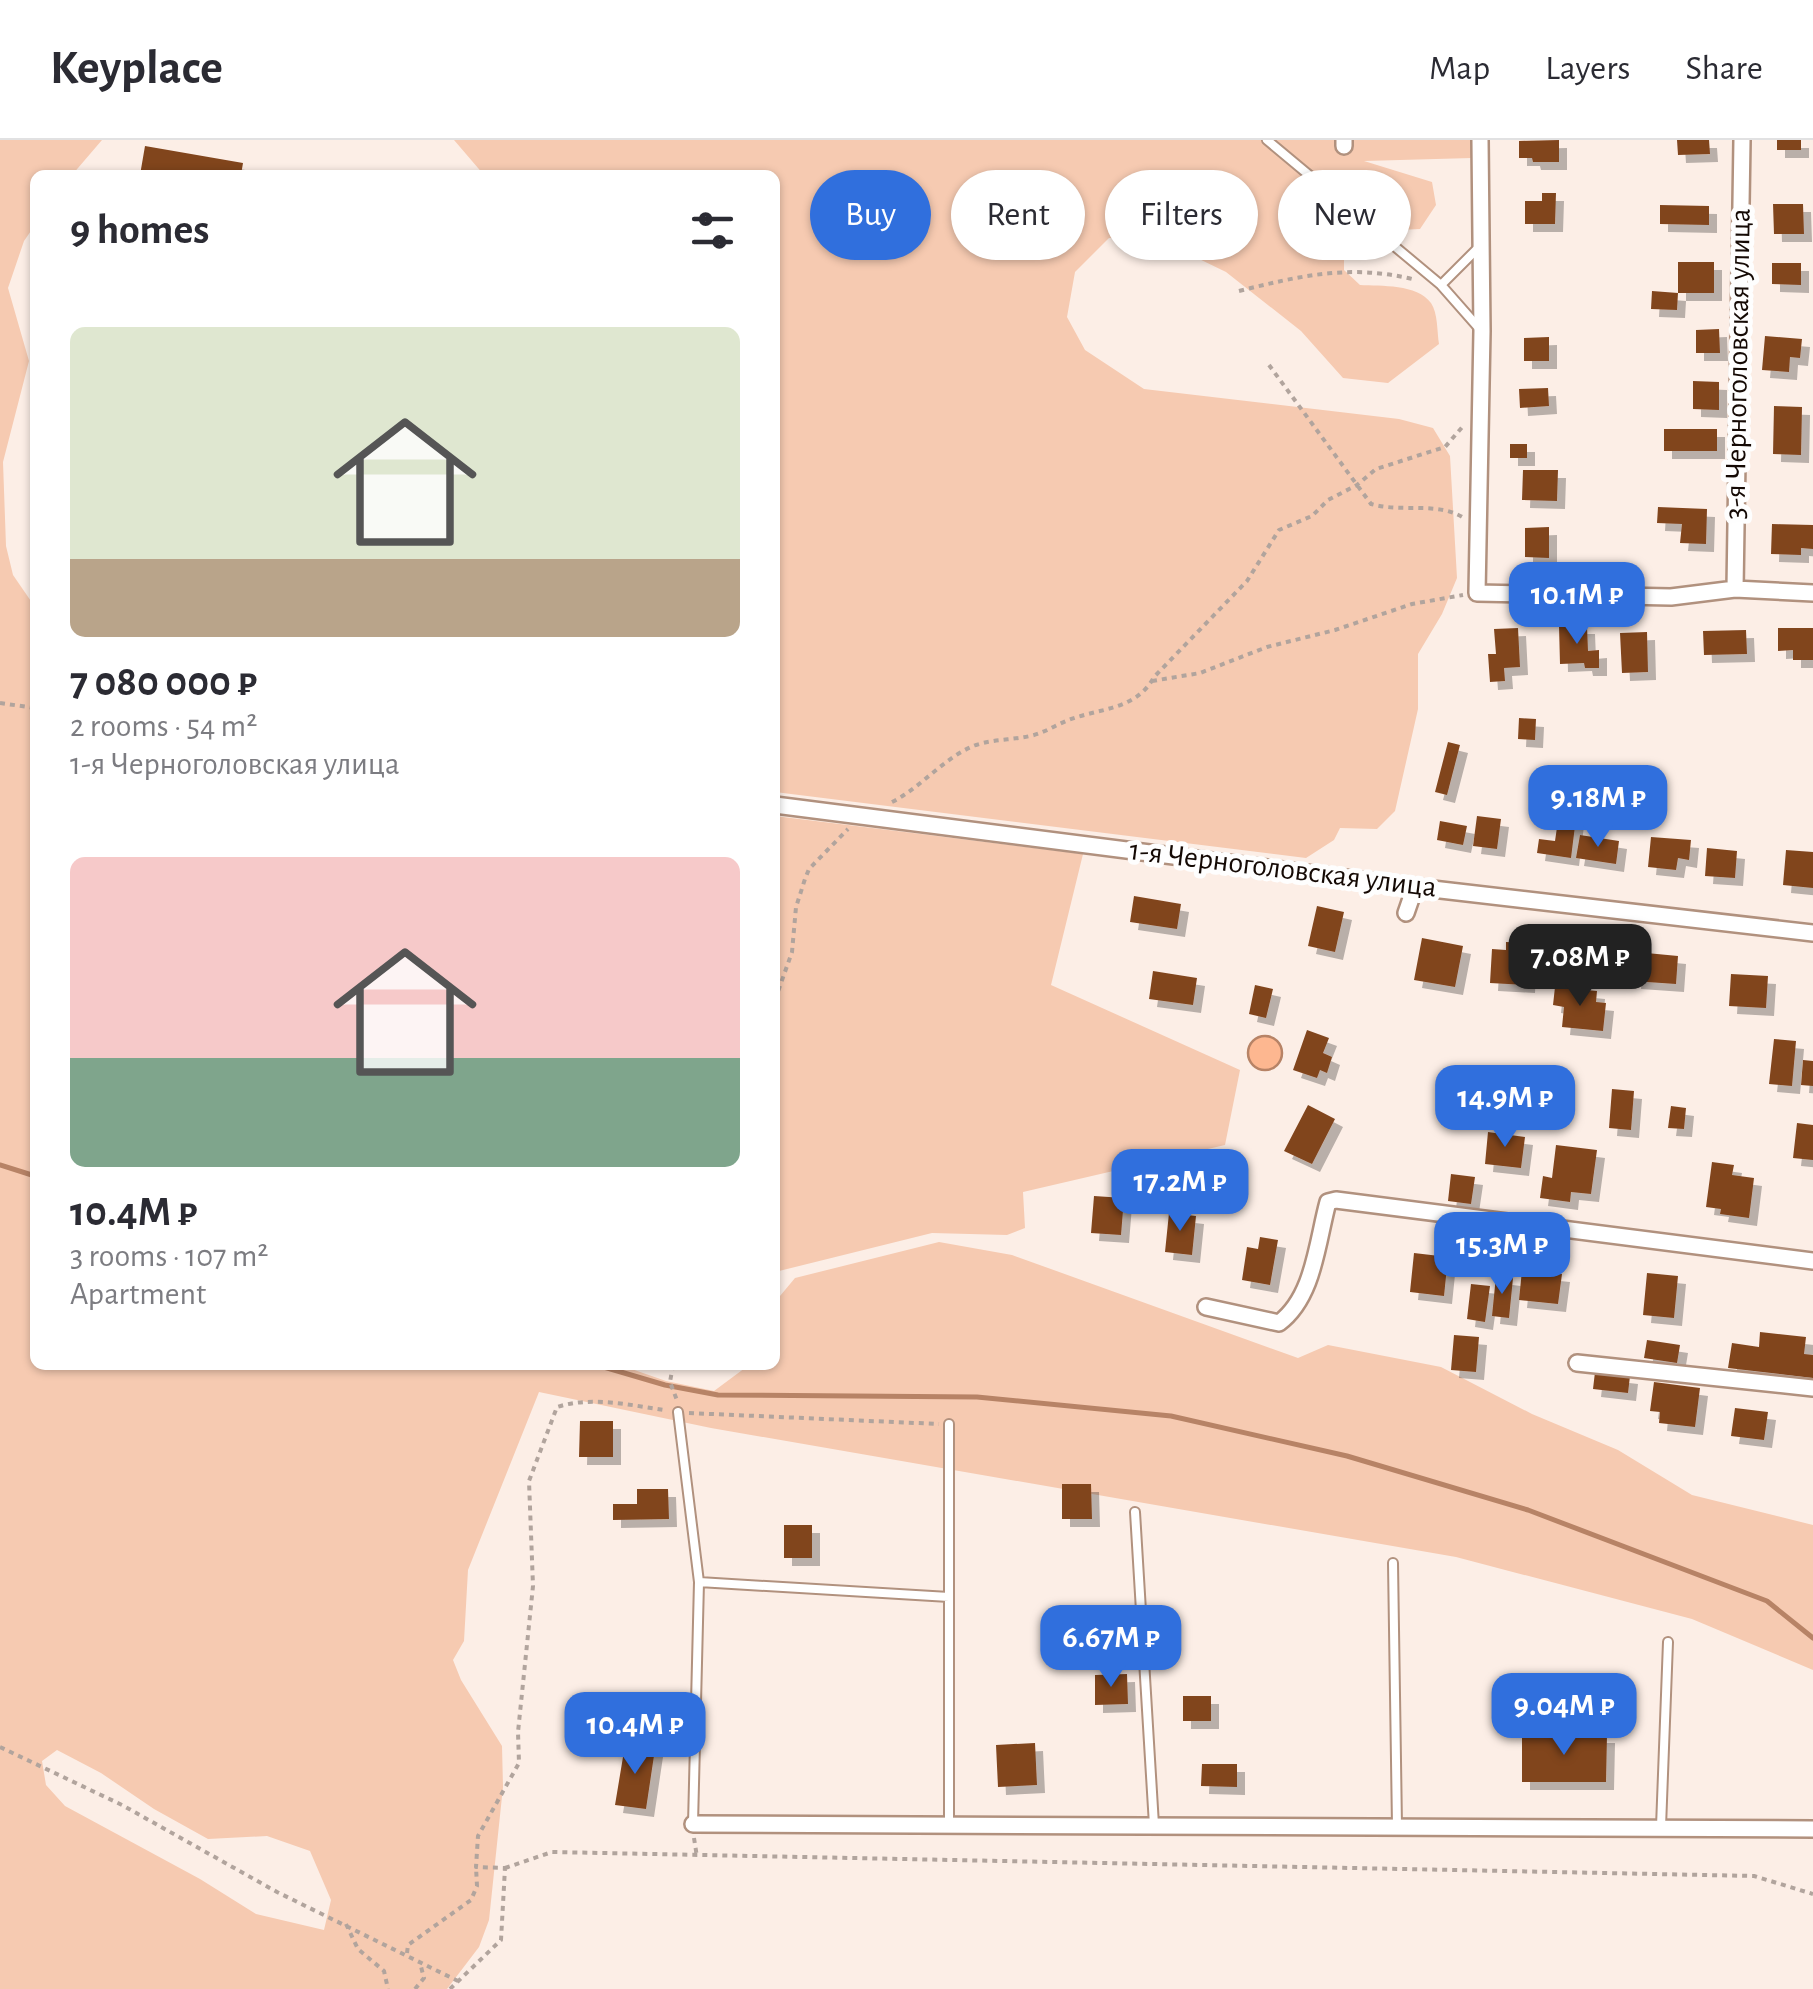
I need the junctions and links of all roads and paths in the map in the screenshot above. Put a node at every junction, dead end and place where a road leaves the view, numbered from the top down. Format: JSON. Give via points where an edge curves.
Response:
{"nodes":[{"id":1,"x":1267,"y":140,"type":"edge"},
{"id":2,"x":1480,"y":140,"type":"edge"},
{"id":3,"x":1742,"y":140,"type":"edge"},
{"id":4,"x":1481,"y":245,"type":"junction"},
{"id":5,"x":1441,"y":286,"type":"junction"},
{"id":6,"x":1239,"y":291,"type":"dead end"},
{"id":7,"x":1482,"y":331,"type":"junction"},
{"id":8,"x":1270,"y":366,"type":"dead end"},
{"id":9,"x":1481,"y":400,"type":"junction"},
{"id":10,"x":1357,"y":485,"type":"junction"},
{"id":11,"x":1479,"y":530,"type":"junction"},
{"id":12,"x":1735,"y":589,"type":"junction"},
{"id":13,"x":1477,"y":593,"type":"junction"},
{"id":14,"x":1813,"y":593,"type":"edge"},
{"id":15,"x":1152,"y":681,"type":"junction"},
{"id":16,"x":0,"y":703,"type":"edge"},
{"id":17,"x":30,"y":707,"type":"edge"},
{"id":18,"x":780,"y":806,"type":"edge"},
{"id":19,"x":887,"y":807,"type":"dead end"},
{"id":20,"x":856,"y":816,"type":"junction"},
{"id":21,"x":1415,"y":887,"type":"junction"},
{"id":22,"x":1406,"y":913,"type":"dead end"},
{"id":23,"x":1813,"y":933,"type":"edge"},
{"id":24,"x":780,"y":986,"type":"edge"},
{"id":25,"x":1813,"y":1261,"type":"edge"},
{"id":26,"x":1206,"y":1307,"type":"dead end"},
{"id":27,"x":1577,"y":1363,"type":"dead end"},
{"id":28,"x":673,"y":1370,"type":"edge"},
{"id":29,"x":1813,"y":1388,"type":"edge"},
{"id":30,"x":678,"y":1412,"type":"junction"},
{"id":31,"x":949,"y":1424,"type":"joint"},
{"id":32,"x":1135,"y":1512,"type":"dead end"},
{"id":33,"x":1392,"y":1563,"type":"dead end"},
{"id":34,"x":699,"y":1582,"type":"junction"},
{"id":35,"x":949,"y":1597,"type":"junction"},
{"id":36,"x":1668,"y":1642,"type":"dead end"},
{"id":37,"x":0,"y":1747,"type":"edge"},
{"id":38,"x":692,"y":1824,"type":"joint"},
{"id":39,"x":949,"y":1825,"type":"junction"},
{"id":40,"x":1154,"y":1825,"type":"junction"},
{"id":41,"x":1397,"y":1826,"type":"junction"},
{"id":42,"x":1661,"y":1828,"type":"junction"},
{"id":43,"x":1813,"y":1829,"type":"edge"},
{"id":44,"x":476,"y":1868,"type":"junction"},
{"id":45,"x":506,"y":1868,"type":"junction"},
{"id":46,"x":1813,"y":1894,"type":"edge"},
{"id":47,"x":346,"y":1924,"type":"junction"},
{"id":48,"x":408,"y":1956,"type":"junction"},
{"id":49,"x":420,"y":1963,"type":"junction"},
{"id":50,"x":458,"y":1980,"type":"junction"},
{"id":51,"x":388,"y":1989,"type":"edge"},
{"id":52,"x":415,"y":1989,"type":"edge"},
{"id":53,"x":450,"y":1989,"type":"edge"}],
"edges":[{"from":1,"to":5,"type":"lane"},
{"from":2,"to":4,"type":"street"},
{"from":3,"to":12,"type":"street","name":"3-я Черноголовская улица"},
{"from":4,"to":5,"type":"lane"},
{"from":4,"to":7,"type":"street"},
{"from":5,"to":6,"type":"path","via":[[1388,273],[1315,272]]},
{"from":5,"to":7,"type":"lane"},
{"from":7,"to":9,"type":"street"},
{"from":8,"to":10,"type":"path"},
{"from":9,"to":10,"type":"path","via":[[1445,448],[1376,469]]},
{"from":9,"to":11,"type":"street"},
{"from":10,"to":11,"type":"path","via":[[1372,504],[1443,508]]},
{"from":10,"to":15,"type":"path","via":[[1279,530],[1247,581]]},
{"from":11,"to":13,"type":"street"},
{"from":12,"to":13,"type":"street","via":[[1670,597]]},
{"from":12,"to":14,"type":"street"},
{"from":13,"to":15,"type":"path","via":[[1412,604],[1200,673]]},
{"from":15,"to":19,"type":"path","via":[[1146,691],[1104,711],[976,745]]},
{"from":16,"to":17,"type":"path"},
{"from":18,"to":20,"type":"street","name":"1-я Черноголовская улица"},
{"from":20,"to":21,"type":"street","name":"1-я Черноголовская улица"},
{"from":20,"to":24,"type":"path","via":[[805,879]]},
{"from":21,"to":22,"type":"street"},
{"from":21,"to":23,"type":"street","name":"1-я Черноголовская улица"},
{"from":25,"to":26,"type":"street","via":[[1336,1200],[1328,1202],[1293,1312],[1279,1322]]},
{"from":27,"to":29,"type":"street"},
{"from":28,"to":30,"type":"path"},
{"from":30,"to":31,"type":"path"},
{"from":30,"to":34,"type":"lane"},
{"from":30,"to":44,"type":"path","via":[[569,1403],[557,1407],[549,1424],[529,1481],[533,1586],[519,1763],[478,1836]]},
{"from":31,"to":35,"type":"lane"},
{"from":32,"to":40,"type":"lane"},
{"from":33,"to":41,"type":"lane"},
{"from":34,"to":35,"type":"lane"},
{"from":34,"to":38,"type":"lane"},
{"from":35,"to":39,"type":"lane"},
{"from":36,"to":42,"type":"lane"},
{"from":37,"to":47,"type":"path"},
{"from":38,"to":39,"type":"street"},
{"from":39,"to":40,"type":"street"},
{"from":40,"to":41,"type":"street"},
{"from":41,"to":42,"type":"street"},
{"from":42,"to":43,"type":"street"},
{"from":44,"to":45,"type":"path"},
{"from":44,"to":48,"type":"path","via":[[471,1900],[408,1945]]},
{"from":45,"to":46,"type":"path","via":[[552,1852],[1754,1876]]},
{"from":45,"to":50,"type":"path","via":[[502,1940]]},
{"from":47,"to":48,"type":"path"},
{"from":47,"to":51,"type":"path","via":[[358,1949],[384,1972]]},
{"from":48,"to":49,"type":"path"},
{"from":49,"to":50,"type":"path"},
{"from":49,"to":52,"type":"path","via":[[424,1978]]},
{"from":50,"to":53,"type":"path"}]}
